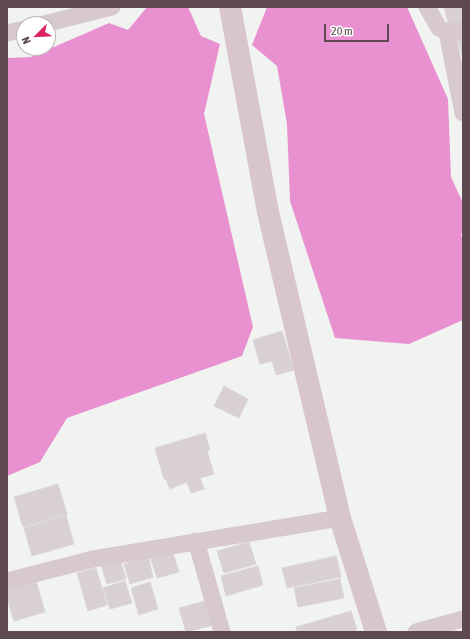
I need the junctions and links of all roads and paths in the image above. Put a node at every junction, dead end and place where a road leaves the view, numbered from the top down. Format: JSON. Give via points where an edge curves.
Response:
{"nodes":[{"id":1,"x":112,"y":7,"type":"edge"},
{"id":2,"x":230,"y":7,"type":"edge"},
{"id":3,"x":427,"y":7,"type":"edge"},
{"id":4,"x":93,"y":9,"type":"edge"},
{"id":5,"x":56,"y":20,"type":"edge"},
{"id":6,"x":455,"y":31,"type":"edge"},
{"id":7,"x":463,"y":113,"type":"edge"},
{"id":8,"x":340,"y":518,"type":"junction"},
{"id":9,"x":196,"y":541,"type":"junction"},
{"id":10,"x":7,"y":581,"type":"edge"},
{"id":11,"x":463,"y":619,"type":"edge"},
{"id":12,"x":222,"y":632,"type":"edge"},
{"id":13,"x":376,"y":632,"type":"edge"},
{"id":14,"x":416,"y":632,"type":"edge"}],
"edges":[{"from":1,"to":4,"type":"street"},
{"from":2,"to":8,"type":"street","via":[[268,212]]},
{"from":3,"to":6,"type":"street","via":[[439,28]]},
{"from":4,"to":5,"type":"street"},
{"from":6,"to":7,"type":"street"},
{"from":8,"to":9,"type":"street"},
{"from":8,"to":13,"type":"street"},
{"from":9,"to":10,"type":"street","via":[[93,559]]},
{"from":9,"to":12,"type":"street"},
{"from":11,"to":14,"type":"street"}]}
